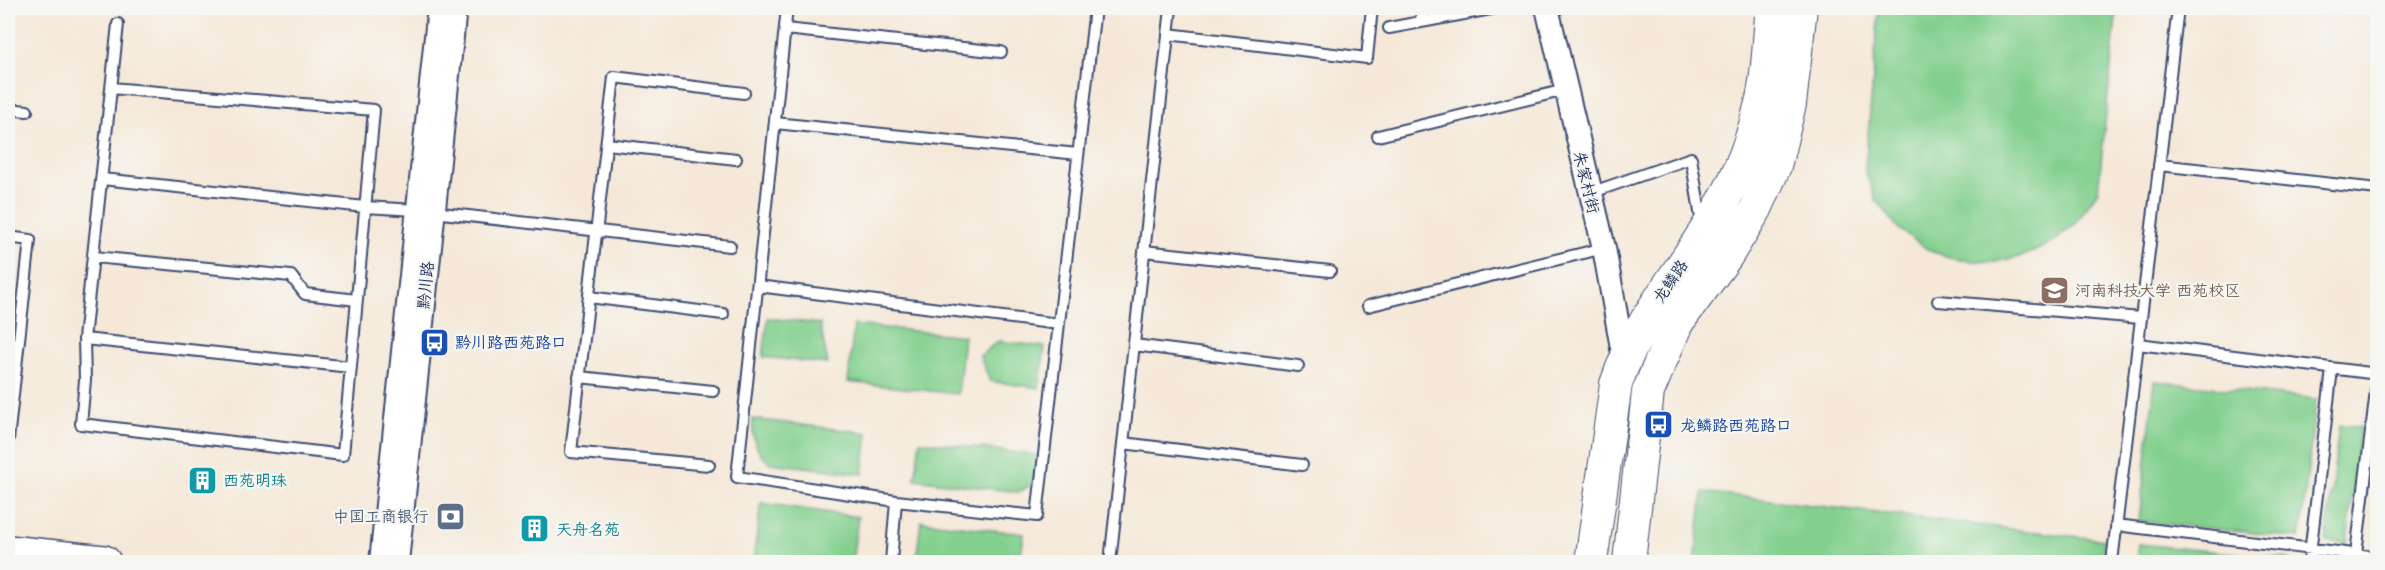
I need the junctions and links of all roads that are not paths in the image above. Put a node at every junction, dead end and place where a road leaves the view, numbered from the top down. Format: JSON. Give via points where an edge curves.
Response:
{"nodes":[{"id":1,"x":439,"y":8,"type":"edge"},
{"id":2,"x":455,"y":8,"type":"edge"},
{"id":3,"x":787,"y":8,"type":"edge"},
{"id":4,"x":1095,"y":8,"type":"edge"},
{"id":5,"x":1171,"y":8,"type":"edge"},
{"id":6,"x":1372,"y":8,"type":"edge"},
{"id":7,"x":1422,"y":8,"type":"edge"},
{"id":8,"x":1496,"y":8,"type":"edge"},
{"id":9,"x":1546,"y":8,"type":"edge"},
{"id":10,"x":1772,"y":8,"type":"edge"},
{"id":11,"x":1801,"y":8,"type":"edge"},
{"id":12,"x":2178,"y":8,"type":"edge"},
{"id":13,"x":1421,"y":22,"type":"junction"},
{"id":14,"x":118,"y":24,"type":"dead end"},
{"id":15,"x":1389,"y":28,"type":"dead end"},
{"id":16,"x":785,"y":29,"type":"junction"},
{"id":17,"x":1168,"y":34,"type":"junction"},
{"id":18,"x":1001,"y":52,"type":"dead end"},
{"id":19,"x":111,"y":88,"type":"junction"},
{"id":20,"x":1565,"y":90,"type":"junction"},
{"id":21,"x":744,"y":93,"type":"dead end"},
{"id":22,"x":8,"y":109,"type":"edge"},
{"id":23,"x":27,"y":111,"type":"dead end"},
{"id":24,"x":775,"y":123,"type":"junction"},
{"id":25,"x":1378,"y":136,"type":"dead end"},
{"id":26,"x":607,"y":144,"type":"junction"},
{"id":27,"x":1078,"y":154,"type":"junction"},
{"id":28,"x":736,"y":159,"type":"dead end"},
{"id":29,"x":2159,"y":165,"type":"junction"},
{"id":30,"x":102,"y":179,"type":"junction"},
{"id":31,"x":2378,"y":189,"type":"edge"},
{"id":32,"x":1590,"y":193,"type":"junction"},
{"id":33,"x":365,"y":207,"type":"junction"},
{"id":34,"x":425,"y":211,"type":"junction"},
{"id":35,"x":596,"y":231,"type":"junction"},
{"id":36,"x":1703,"y":233,"type":"junction"},
{"id":37,"x":8,"y":237,"type":"edge"},
{"id":38,"x":730,"y":246,"type":"dead end"},
{"id":39,"x":1604,"y":248,"type":"junction"},
{"id":40,"x":1144,"y":251,"type":"junction"},
{"id":41,"x":94,"y":257,"type":"junction"},
{"id":42,"x":1330,"y":270,"type":"dead end"},
{"id":43,"x":758,"y":286,"type":"junction"},
{"id":44,"x":589,"y":297,"type":"junction"},
{"id":45,"x":357,"y":300,"type":"junction"},
{"id":46,"x":1938,"y":300,"type":"dead end"},
{"id":47,"x":1368,"y":306,"type":"dead end"},
{"id":48,"x":723,"y":314,"type":"dead end"},
{"id":49,"x":2141,"y":318,"type":"junction"},
{"id":50,"x":1059,"y":324,"type":"junction"},
{"id":51,"x":84,"y":339,"type":"junction"},
{"id":52,"x":2138,"y":344,"type":"junction"},
{"id":53,"x":1134,"y":345,"type":"junction"},
{"id":54,"x":1624,"y":358,"type":"junction"},
{"id":55,"x":1298,"y":366,"type":"dead end"},
{"id":56,"x":351,"y":367,"type":"junction"},
{"id":57,"x":2332,"y":369,"type":"junction"},
{"id":58,"x":2378,"y":375,"type":"edge"},
{"id":59,"x":579,"y":377,"type":"junction"},
{"id":60,"x":713,"y":391,"type":"dead end"},
{"id":61,"x":9,"y":406,"type":"edge"},
{"id":62,"x":8,"y":440,"type":"edge"},
{"id":63,"x":1124,"y":443,"type":"junction"},
{"id":64,"x":709,"y":465,"type":"dead end"},
{"id":65,"x":1302,"y":465,"type":"dead end"},
{"id":66,"x":896,"y":501,"type":"junction"},
{"id":67,"x":2116,"y":525,"type":"junction"},
{"id":68,"x":2310,"y":549,"type":"junction"},
{"id":69,"x":8,"y":552,"type":"edge"},
{"id":70,"x":2378,"y":557,"type":"edge"},
{"id":71,"x":2356,"y":558,"type":"edge"},
{"id":72,"x":104,"y":562,"type":"edge"},
{"id":73,"x":381,"y":562,"type":"edge"},
{"id":74,"x":397,"y":562,"type":"edge"},
{"id":75,"x":891,"y":562,"type":"edge"},
{"id":76,"x":1110,"y":562,"type":"edge"},
{"id":77,"x":1591,"y":562,"type":"edge"},
{"id":78,"x":1629,"y":562,"type":"edge"},
{"id":79,"x":2112,"y":562,"type":"edge"},
{"id":80,"x":2309,"y":562,"type":"edge"}],
"edges":[{"from":1,"to":34,"type":"street","name":"黔川路"},
{"from":2,"to":34,"type":"street","name":"黔川路"},
{"from":3,"to":16,"type":"lane"},
{"from":4,"to":27,"type":"lane"},
{"from":5,"to":17,"type":"lane"},
{"from":6,"to":17,"type":"lane","via":[[1367,57]]},
{"from":7,"to":13,"type":"lane"},
{"from":8,"to":13,"type":"lane"},
{"from":9,"to":20,"type":"street","name":"朱家村街"},
{"from":10,"to":36,"type":"main road","name":"龙鳞路","via":[[1762,101],[1741,166]]},
{"from":11,"to":78,"type":"main road","name":"龙鳞路","via":[[1790,104],[1775,166],[1755,209],[1677,323],[1648,392]]},
{"from":12,"to":29,"type":"lane"},
{"from":13,"to":15,"type":"lane"},
{"from":14,"to":19,"type":"lane"},
{"from":16,"to":18,"type":"lane"},
{"from":16,"to":24,"type":"lane"},
{"from":17,"to":40,"type":"lane"},
{"from":19,"to":30,"type":"lane"},
{"from":19,"to":33,"type":"lane","via":[[374,110]]},
{"from":20,"to":25,"type":"lane"},
{"from":20,"to":32,"type":"street","name":"朱家村街"},
{"from":21,"to":26,"type":"lane","via":[[614,77]]},
{"from":22,"to":23,"type":"lane"},
{"from":24,"to":27,"type":"lane"},
{"from":24,"to":43,"type":"lane"},
{"from":26,"to":28,"type":"lane"},
{"from":26,"to":35,"type":"lane"},
{"from":27,"to":50,"type":"lane"},
{"from":29,"to":31,"type":"lane"},
{"from":29,"to":49,"type":"lane"},
{"from":30,"to":33,"type":"lane"},
{"from":30,"to":41,"type":"lane"},
{"from":32,"to":36,"type":"lane","via":[[1691,158]]},
{"from":32,"to":39,"type":"street","name":"朱家村街"},
{"from":33,"to":34,"type":"lane"},
{"from":33,"to":45,"type":"lane"},
{"from":34,"to":35,"type":"lane"},
{"from":34,"to":73,"type":"street","name":"黔川路"},
{"from":34,"to":74,"type":"street","name":"黔川路"},
{"from":35,"to":38,"type":"lane"},
{"from":35,"to":44,"type":"lane"},
{"from":36,"to":54,"type":"main road","name":"龙鳞路","via":[[1652,308]]},
{"from":37,"to":61,"type":"lane","via":[[30,240]]},
{"from":39,"to":47,"type":"lane"},
{"from":39,"to":54,"type":"street","name":"朱家村街"},
{"from":40,"to":42,"type":"lane"},
{"from":40,"to":53,"type":"lane"},
{"from":41,"to":45,"type":"lane","via":[[291,276],[305,294]]},
{"from":41,"to":51,"type":"lane"},
{"from":43,"to":50,"type":"lane"},
{"from":43,"to":66,"type":"lane","via":[[737,477]]},
{"from":44,"to":48,"type":"lane"},
{"from":44,"to":59,"type":"lane"},
{"from":45,"to":56,"type":"lane"},
{"from":46,"to":49,"type":"lane"},
{"from":49,"to":52,"type":"lane"},
{"from":50,"to":66,"type":"lane","via":[[1037,516]]},
{"from":51,"to":56,"type":"lane"},
{"from":51,"to":56,"type":"lane","via":[[81,424],[343,455]]},
{"from":52,"to":57,"type":"lane"},
{"from":52,"to":67,"type":"lane"},
{"from":53,"to":55,"type":"lane"},
{"from":53,"to":63,"type":"lane"},
{"from":54,"to":77,"type":"main road","name":"龙鳞路","via":[[1616,384]]},
{"from":57,"to":58,"type":"lane"},
{"from":57,"to":68,"type":"lane"},
{"from":58,"to":71,"type":"lane"},
{"from":59,"to":60,"type":"lane"},
{"from":59,"to":64,"type":"lane","via":[[571,453]]},
{"from":61,"to":62,"type":"lane"},
{"from":63,"to":65,"type":"lane"},
{"from":63,"to":76,"type":"lane"},
{"from":66,"to":75,"type":"lane"},
{"from":67,"to":68,"type":"lane"},
{"from":67,"to":79,"type":"lane"},
{"from":68,"to":71,"type":"lane"},
{"from":68,"to":80,"type":"lane"},
{"from":69,"to":72,"type":"main road"},
{"from":70,"to":71,"type":"lane"}]}
